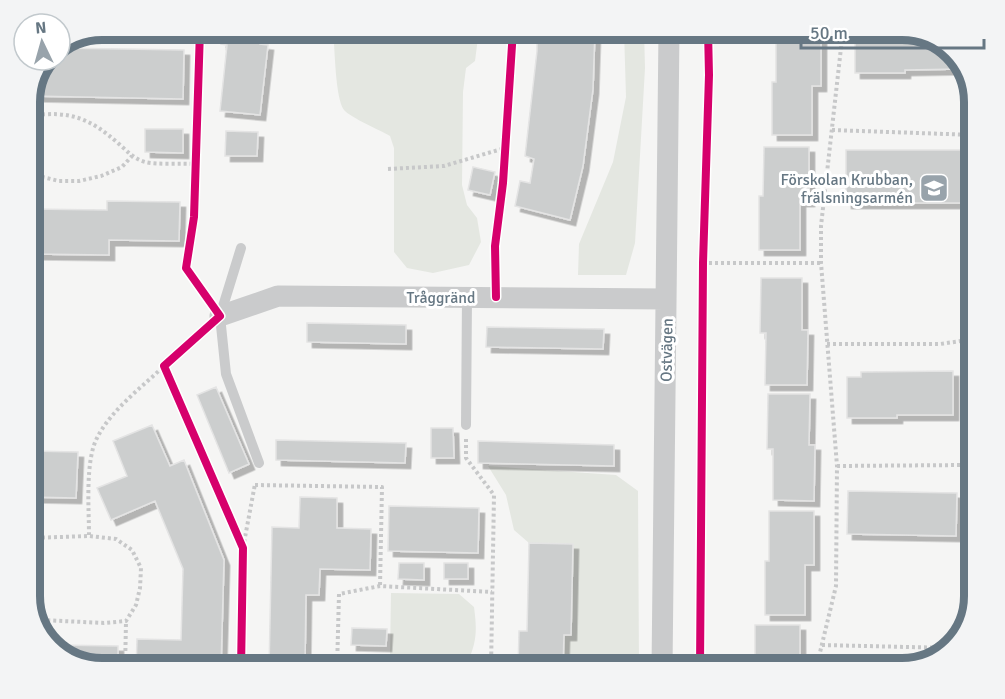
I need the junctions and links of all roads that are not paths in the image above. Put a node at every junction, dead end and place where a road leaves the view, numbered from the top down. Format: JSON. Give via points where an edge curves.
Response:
{"nodes":[{"id":1,"x":669,"y":40,"type":"edge"},
{"id":2,"x":241,"y":248,"type":"dead end"},
{"id":3,"x":467,"y":297,"type":"junction"},
{"id":4,"x":666,"y":299,"type":"junction"},
{"id":5,"x":220,"y":316,"type":"junction"},
{"id":6,"x":466,"y":425,"type":"road end"},
{"id":7,"x":259,"y":463,"type":"road end"},
{"id":8,"x":662,"y":658,"type":"edge"}],
"edges":[{"from":1,"to":4,"type":"street","name":"Ostvägen"},
{"from":2,"to":5,"type":"lane"},
{"from":3,"to":4,"type":"street","name":"Tråggränd"},
{"from":3,"to":5,"type":"street","name":"Tråggränd","via":[[278,296]]},
{"from":3,"to":6,"type":"lane"},
{"from":4,"to":8,"type":"street","name":"Ostvägen"},
{"from":5,"to":7,"type":"lane","via":[[226,374]]}]}
